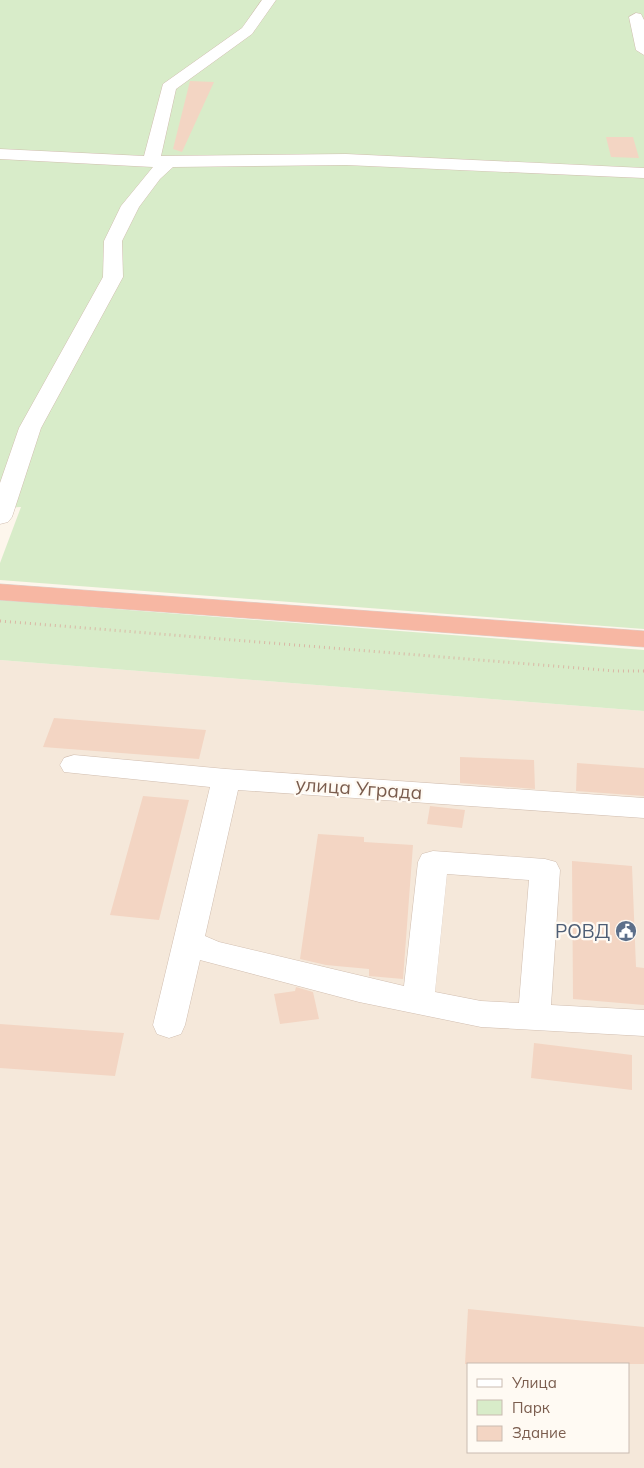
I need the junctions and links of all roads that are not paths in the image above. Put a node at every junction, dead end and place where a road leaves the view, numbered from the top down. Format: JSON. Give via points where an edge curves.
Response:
{"nodes":[{"id":1,"x":269,"y":0,"type":"edge"},
{"id":2,"x":636,"y":17,"type":"dead end"},
{"id":3,"x":644,"y":50,"type":"edge"},
{"id":4,"x":0,"y":154,"type":"edge"},
{"id":5,"x":159,"y":162,"type":"junction"},
{"id":6,"x":644,"y":173,"type":"edge"},
{"id":7,"x":0,"y":518,"type":"edge"},
{"id":8,"x":0,"y":592,"type":"edge"},
{"id":9,"x":644,"y":639,"type":"edge"},
{"id":10,"x":74,"y":765,"type":"dead end"},
{"id":11,"x":226,"y":779,"type":"junction"},
{"id":12,"x":644,"y":808,"type":"edge"},
{"id":13,"x":188,"y":942,"type":"junction"},
{"id":14,"x":418,"y":1001,"type":"junction"},
{"id":15,"x":534,"y":1017,"type":"junction"},
{"id":16,"x":644,"y":1023,"type":"edge"},
{"id":17,"x":168,"y":1025,"type":"dead end"}],
"edges":[{"from":1,"to":5,"type":"lane","via":[[247,31],[170,87]]},
{"from":2,"to":3,"type":"lane"},
{"from":4,"to":5,"type":"lane"},
{"from":5,"to":6,"type":"lane","via":[[245,159],[431,162]]},
{"from":5,"to":7,"type":"lane","via":[[112,241],[113,277],[30,428]]},
{"from":8,"to":9,"type":"highway"},
{"from":10,"to":11,"type":"lane","name":"улица Уграда"},
{"from":11,"to":12,"type":"lane","name":"улица Уграда"},
{"from":11,"to":13,"type":"lane"},
{"from":13,"to":14,"type":"lane","via":[[222,954]]},
{"from":13,"to":17,"type":"lane"},
{"from":14,"to":15,"type":"lane","via":[[481,1014]]},
{"from":14,"to":15,"type":"lane","via":[[434,862],[545,870]]},
{"from":15,"to":16,"type":"lane"}]}
